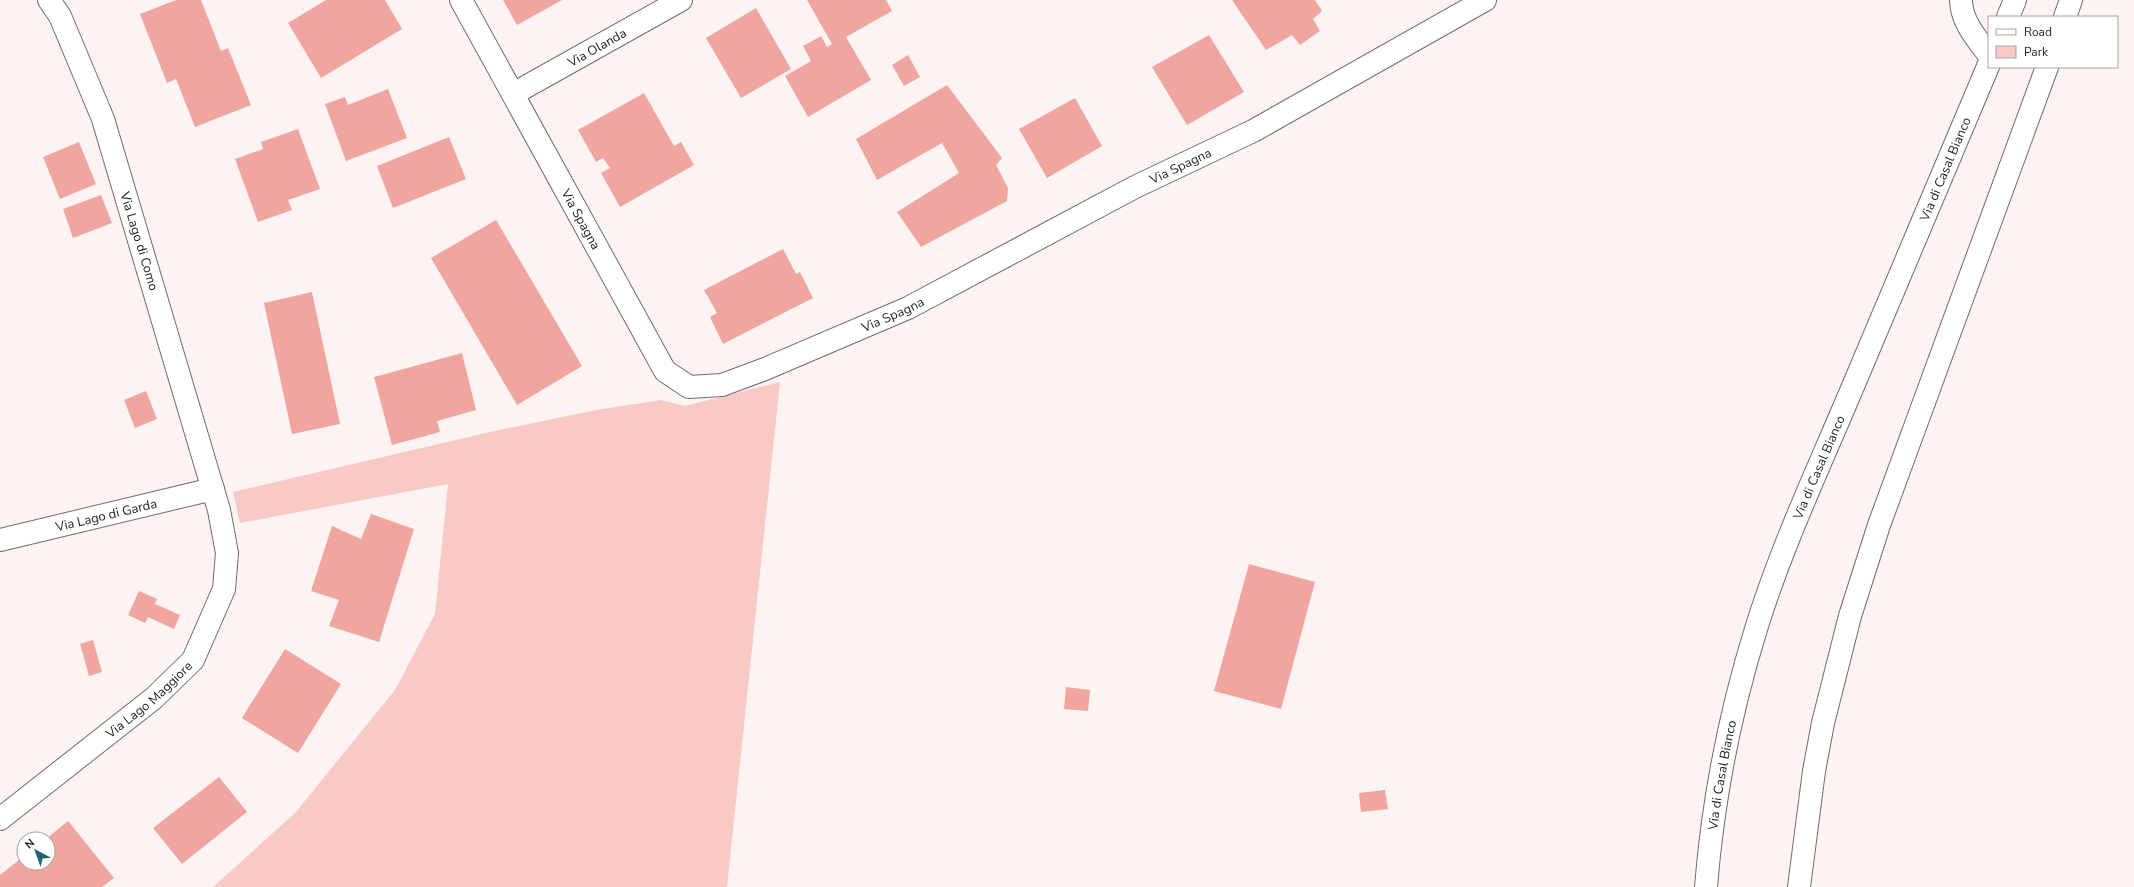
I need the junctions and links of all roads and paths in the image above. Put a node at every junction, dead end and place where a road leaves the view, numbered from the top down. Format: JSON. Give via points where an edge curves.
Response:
{"nodes":[{"id":1,"x":49,"y":0,"type":"edge"},
{"id":2,"x":461,"y":0,"type":"edge"},
{"id":3,"x":681,"y":0,"type":"edge"},
{"id":4,"x":1485,"y":0,"type":"edge"},
{"id":5,"x":1961,"y":0,"type":"edge"},
{"id":6,"x":2015,"y":0,"type":"edge"},
{"id":7,"x":2071,"y":0,"type":"edge"},
{"id":8,"x":2008,"y":16,"type":"edge"},
{"id":9,"x":2065,"y":16,"type":"edge"},
{"id":10,"x":1988,"y":54,"type":"edge"},
{"id":11,"x":1988,"y":66,"type":"edge"},
{"id":12,"x":2047,"y":68,"type":"edge"},
{"id":13,"x":513,"y":94,"type":"junction"},
{"id":14,"x":213,"y":489,"type":"junction"},
{"id":15,"x":0,"y":540,"type":"edge"},
{"id":16,"x":0,"y":819,"type":"edge"},
{"id":17,"x":1706,"y":887,"type":"edge"},
{"id":18,"x":1799,"y":887,"type":"edge"}],
"edges":[{"from":1,"to":14,"type":"street","name":"Via Lago di Como","via":[[60,16],[103,119]]},
{"from":2,"to":13,"type":"street","name":"Via Spagna"},
{"from":3,"to":13,"type":"street","name":"Via Olanda"},
{"from":4,"to":13,"type":"street","name":"Via Spagna","via":[[1253,131],[1135,187],[908,308],[765,370],[722,384],[689,387],[665,371]]},
{"from":5,"to":10,"type":"street","via":[[1968,26]]},
{"from":6,"to":8,"type":"street"},
{"from":7,"to":9,"type":"street"},
{"from":11,"to":17,"type":"street","name":"Via di Casal Bianco","via":[[1796,521],[1763,608],[1739,688],[1722,766]]},
{"from":12,"to":18,"type":"street","via":[[1879,525],[1850,616],[1822,730]]},
{"from":14,"to":15,"type":"street","name":"Via Lago di Garda"},
{"from":14,"to":16,"type":"street","name":"Via Lago Maggiore","via":[[227,553],[224,589],[193,660],[154,698]]}]}
